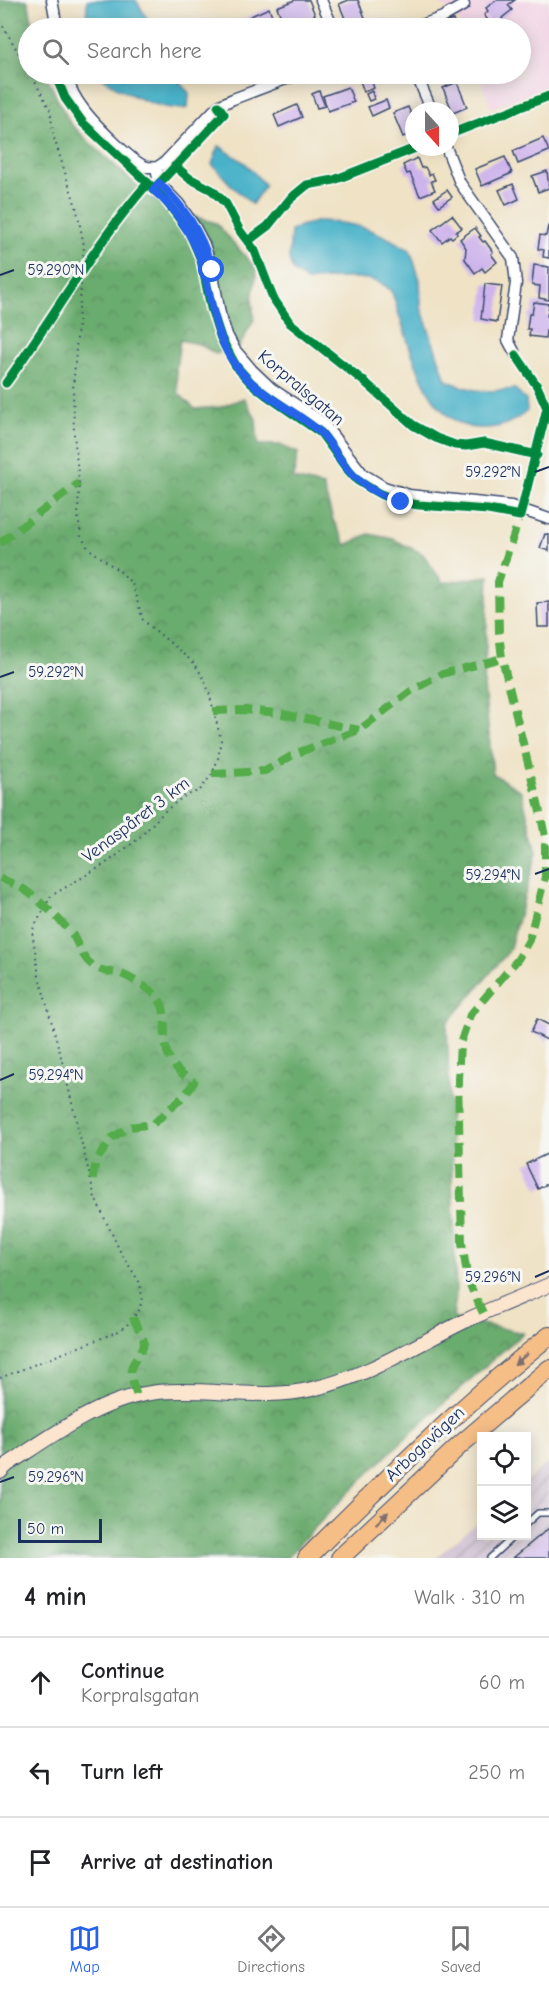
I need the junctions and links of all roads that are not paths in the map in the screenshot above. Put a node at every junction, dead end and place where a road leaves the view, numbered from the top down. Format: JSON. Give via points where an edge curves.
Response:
{"nodes":[{"id":1,"x":52,"y":0,"type":"edge"},
{"id":2,"x":321,"y":0,"type":"edge"},
{"id":3,"x":464,"y":5,"type":"dead end"},
{"id":4,"x":55,"y":18,"type":"edge"},
{"id":5,"x":329,"y":18,"type":"edge"},
{"id":6,"x":439,"y":18,"type":"edge"},
{"id":7,"x":70,"y":84,"type":"edge"},
{"id":8,"x":273,"y":84,"type":"edge"},
{"id":9,"x":420,"y":84,"type":"edge"},
{"id":10,"x":428,"y":102,"type":"edge"},
{"id":11,"x":450,"y":156,"type":"edge"},
{"id":12,"x":156,"y":168,"type":"junction"},
{"id":13,"x":516,"y":355,"type":"dead end"},
{"id":14,"x":549,"y":519,"type":"edge"},
{"id":15,"x":549,"y":1285,"type":"edge"},
{"id":16,"x":549,"y":1336,"type":"edge"},
{"id":17,"x":549,"y":1369,"type":"edge"},
{"id":18,"x":0,"y":1472,"type":"edge"},
{"id":19,"x":549,"y":1513,"type":"edge"},
{"id":20,"x":531,"y":1519,"type":"edge"},
{"id":21,"x":510,"y":1540,"type":"edge"},
{"id":22,"x":307,"y":1558,"type":"edge"},
{"id":23,"x":340,"y":1558,"type":"edge"},
{"id":24,"x":490,"y":1558,"type":"edge"}],
"edges":[{"from":1,"to":4,"type":"street"},
{"from":2,"to":5,"type":"street"},
{"from":3,"to":6,"type":"street"},
{"from":7,"to":12,"type":"street","via":[[90,117],[118,145],[142,165]]},
{"from":8,"to":12,"type":"street","via":[[218,106]]},
{"from":9,"to":10,"type":"street"},
{"from":11,"to":13,"type":"street","via":[[460,183],[513,258],[516,283],[508,340]]},
{"from":12,"to":14,"type":"street","name":"Korpralsgatan","via":[[159,183],[204,244],[220,314],[242,359],[282,397],[322,422],[358,469],[384,488],[417,497],[500,504]]},
{"from":15,"to":18,"type":"street","via":[[352,1377],[311,1390],[264,1394],[156,1392],[118,1402],[73,1423]]},
{"from":16,"to":22,"type":"highway","name":"Arbogavägen","one_way":true,"via":[[454,1417]]},
{"from":23,"to":17,"type":"highway","name":"Arbogavägen","one_way":true,"via":[[460,1445]]},
{"from":19,"to":20,"type":"lane","via":[[538,1513]]},
{"from":21,"to":24,"type":"lane"}]}
